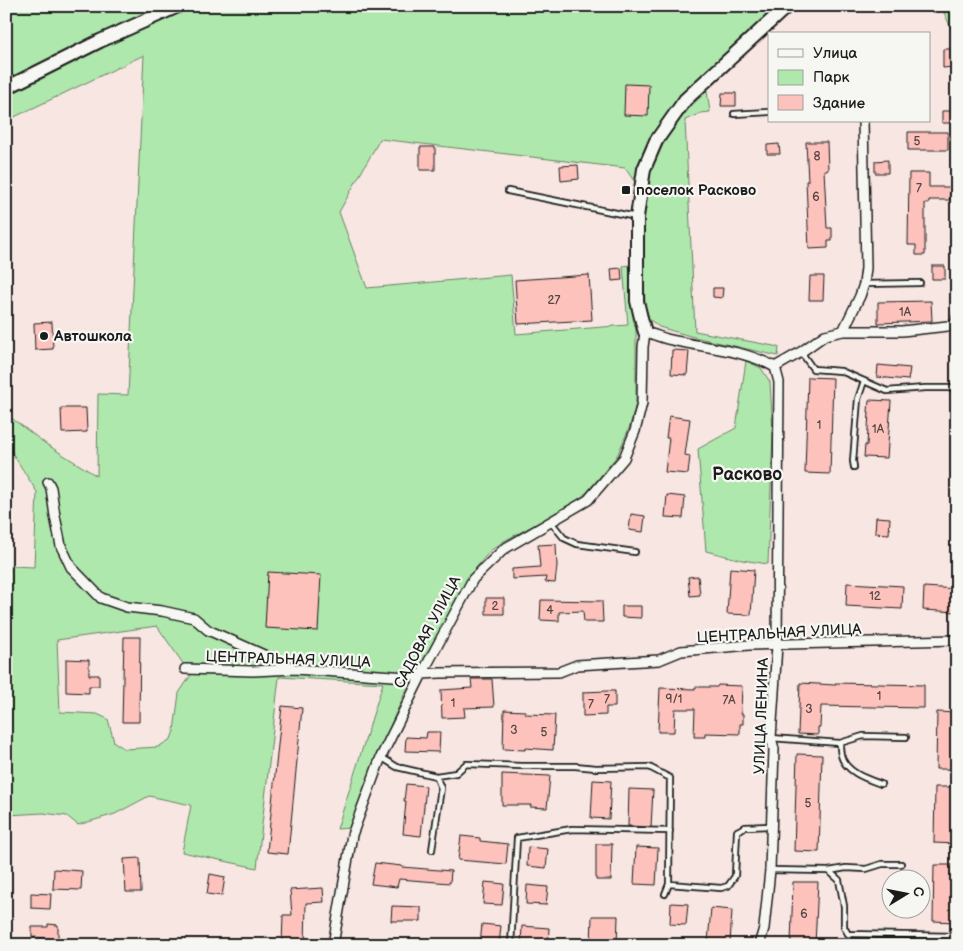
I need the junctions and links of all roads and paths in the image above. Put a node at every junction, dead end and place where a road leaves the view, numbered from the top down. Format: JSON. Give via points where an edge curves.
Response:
{"nodes":[{"id":1,"x":178,"y":6,"type":"edge"},
{"id":2,"x":787,"y":6,"type":"edge"},
{"id":3,"x":6,"y":88,"type":"edge"},
{"id":4,"x":768,"y":112,"type":"edge"},
{"id":5,"x":734,"y":114,"type":"dead end"},
{"id":6,"x":863,"y":122,"type":"edge"},
{"id":7,"x":508,"y":191,"type":"dead end"},
{"id":8,"x":637,"y":218,"type":"junction"},
{"id":9,"x":920,"y":283,"type":"dead end"},
{"id":10,"x":864,"y":284,"type":"junction"},
{"id":11,"x":957,"y":311,"type":"edge"},
{"id":12,"x":955,"y":325,"type":"edge"},
{"id":13,"x":843,"y":331,"type":"junction"},
{"id":14,"x":645,"y":332,"type":"junction"},
{"id":15,"x":800,"y":352,"type":"junction"},
{"id":16,"x":775,"y":367,"type":"junction"},
{"id":17,"x":864,"y":381,"type":"junction"},
{"id":18,"x":952,"y":388,"type":"dead end"},
{"id":19,"x":854,"y":467,"type":"dead end"},
{"id":20,"x":48,"y":482,"type":"dead end"},
{"id":21,"x":551,"y":522,"type":"junction"},
{"id":22,"x":635,"y":552,"type":"dead end"},
{"id":23,"x":957,"y":640,"type":"edge"},
{"id":24,"x":777,"y":644,"type":"junction"},
{"id":25,"x":186,"y":670,"type":"dead end"},
{"id":26,"x":295,"y":670,"type":"junction"},
{"id":27,"x":422,"y":674,"type":"junction"},
{"id":28,"x":906,"y":737,"type":"dead end"},
{"id":29,"x":771,"y":738,"type":"junction"},
{"id":30,"x":840,"y":742,"type":"junction"},
{"id":31,"x":381,"y":757,"type":"junction"},
{"id":32,"x":436,"y":776,"type":"junction"},
{"id":33,"x":881,"y":784,"type":"dead end"},
{"id":34,"x":771,"y":826,"type":"junction"},
{"id":35,"x":670,"y":831,"type":"junction"},
{"id":36,"x":432,"y":850,"type":"dead end"},
{"id":37,"x":900,"y":864,"type":"dead end"},
{"id":38,"x":770,"y":870,"type":"junction"},
{"id":39,"x":829,"y":871,"type":"junction"},
{"id":40,"x":669,"y":884,"type":"junction"},
{"id":41,"x":665,"y":894,"type":"dead end"},
{"id":42,"x":957,"y":936,"type":"edge"},
{"id":43,"x":332,"y":945,"type":"edge"},
{"id":44,"x":511,"y":945,"type":"edge"},
{"id":45,"x":759,"y":945,"type":"edge"}],
"edges":[{"from":1,"to":3,"type":"street","via":[[100,40]]},
{"from":2,"to":8,"type":"street","name":"САДОВАЯ УЛИЦА","via":[[685,100],[656,141],[644,169]]},
{"from":4,"to":5,"type":"lane"},
{"from":6,"to":10,"type":"street"},
{"from":7,"to":8,"type":"lane"},
{"from":8,"to":14,"type":"street","name":"САДОВАЯ УЛИЦА","via":[[637,301]]},
{"from":9,"to":10,"type":"lane"},
{"from":10,"to":13,"type":"street"},
{"from":11,"to":12,"type":"lane"},
{"from":12,"to":13,"type":"street","via":[[902,331]]},
{"from":13,"to":15,"type":"street","via":[[824,334]]},
{"from":14,"to":16,"type":"street","via":[[749,355]]},
{"from":14,"to":21,"type":"street","name":"САДОВАЯ УЛИЦА","via":[[642,403],[624,458],[588,500]]},
{"from":15,"to":16,"type":"street"},
{"from":15,"to":17,"type":"lane","via":[[813,369],[841,371]]},
{"from":16,"to":24,"type":"street","name":"УЛИЦА ЛЕНИНА","via":[[778,382]]},
{"from":17,"to":18,"type":"lane","via":[[887,391]]},
{"from":17,"to":19,"type":"lane","via":[[858,398]]},
{"from":20,"to":26,"type":"street","via":[[52,488],[64,553],[71,567],[101,598],[194,618],[208,630]]},
{"from":21,"to":22,"type":"lane","via":[[564,538],[577,544]]},
{"from":21,"to":27,"type":"street","name":"САДОВАЯ УЛИЦА","via":[[504,549],[473,579]]},
{"from":23,"to":24,"type":"street","name":"ЦЕНТРАЛЬНАЯ УЛИЦА"},
{"from":24,"to":27,"type":"street","name":"ЦЕНТРАЛЬНАЯ УЛИЦА","via":[[681,651],[660,660],[578,665],[559,672]]},
{"from":24,"to":29,"type":"street","name":"УЛИЦА ЛЕНИНА"},
{"from":25,"to":26,"type":"street","name":"ЦЕНТРАЛЬНАЯ УЛИЦА"},
{"from":26,"to":27,"type":"street","name":"ЦЕНТРАЛЬНАЯ УЛИЦА","via":[[407,677]]},
{"from":27,"to":31,"type":"street","name":"САДОВАЯ УЛИЦА"},
{"from":28,"to":30,"type":"lane","via":[[863,736]]},
{"from":29,"to":30,"type":"lane"},
{"from":29,"to":34,"type":"street","name":"УЛИЦА ЛЕНИНА","via":[[774,749]]},
{"from":30,"to":33,"type":"lane","via":[[841,756],[851,770]]},
{"from":31,"to":32,"type":"lane","via":[[397,767]]},
{"from":31,"to":43,"type":"street","name":"САДОВАЯ УЛИЦА","via":[[352,835]]},
{"from":32,"to":35,"type":"lane","via":[[456,773],[466,764],[649,767],[670,778]]},
{"from":32,"to":36,"type":"lane","via":[[441,788]]},
{"from":34,"to":38,"type":"street","name":"УЛИЦА ЛЕНИНА"},
{"from":34,"to":40,"type":"lane","via":[[745,827],[737,831],[736,876],[728,886]]},
{"from":35,"to":40,"type":"lane"},
{"from":35,"to":44,"type":"lane","via":[[572,829],[517,838]]},
{"from":37,"to":39,"type":"lane"},
{"from":38,"to":39,"type":"lane"},
{"from":38,"to":45,"type":"street","name":"УЛИЦА ЛЕНИНА"},
{"from":39,"to":42,"type":"lane","via":[[839,880],[844,926],[848,934]]},
{"from":40,"to":41,"type":"lane"}]}
